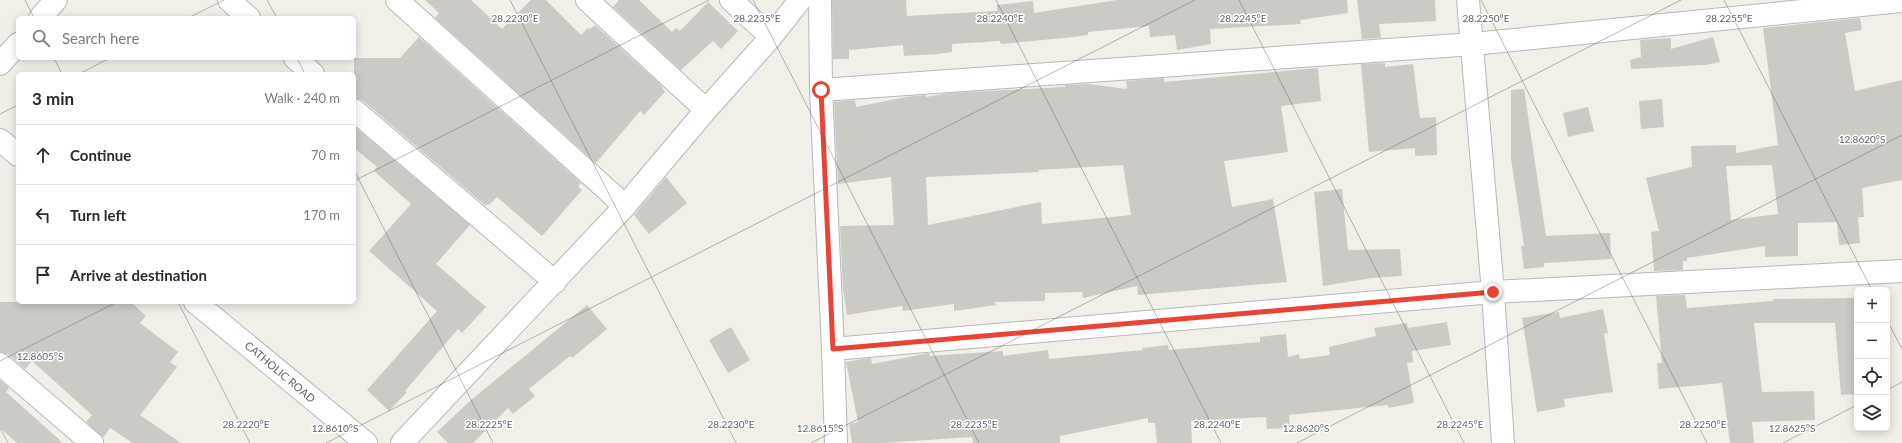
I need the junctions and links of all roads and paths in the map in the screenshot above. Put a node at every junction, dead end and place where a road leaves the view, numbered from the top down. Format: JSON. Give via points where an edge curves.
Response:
{"nodes":[{"id":1,"x":56,"y":0,"type":"edge"},
{"id":2,"x":229,"y":0,"type":"edge"},
{"id":3,"x":397,"y":0,"type":"edge"},
{"id":4,"x":587,"y":0,"type":"edge"},
{"id":5,"x":731,"y":0,"type":"edge"},
{"id":6,"x":800,"y":0,"type":"edge"},
{"id":7,"x":820,"y":0,"type":"edge"},
{"id":8,"x":1468,"y":0,"type":"edge"},
{"id":9,"x":1902,"y":1,"type":"edge"},
{"id":10,"x":42,"y":16,"type":"edge"},
{"id":11,"x":247,"y":16,"type":"edge"},
{"id":12,"x":771,"y":37,"type":"junction"},
{"id":13,"x":1473,"y":44,"type":"junction"},
{"id":14,"x":16,"y":46,"type":"edge"},
{"id":15,"x":297,"y":60,"type":"edge"},
{"id":16,"x":0,"y":64,"type":"edge"},
{"id":17,"x":311,"y":72,"type":"edge"},
{"id":18,"x":821,"y":90,"type":"junction"},
{"id":19,"x":706,"y":110,"type":"junction"},
{"id":20,"x":356,"y":112,"type":"edge"},
{"id":21,"x":0,"y":140,"type":"edge"},
{"id":22,"x":16,"y":153,"type":"edge"},
{"id":23,"x":625,"y":206,"type":"junction"},
{"id":24,"x":1902,"y":271,"type":"edge"},
{"id":25,"x":555,"y":282,"type":"junction"},
{"id":26,"x":1493,"y":292,"type":"junction"},
{"id":27,"x":197,"y":304,"type":"edge"},
{"id":28,"x":833,"y":349,"type":"junction"},
{"id":29,"x":0,"y":364,"type":"edge"},
{"id":30,"x":92,"y":443,"type":"edge"},
{"id":31,"x":366,"y":443,"type":"edge"},
{"id":32,"x":402,"y":443,"type":"edge"},
{"id":33,"x":836,"y":443,"type":"edge"},
{"id":34,"x":1503,"y":443,"type":"edge"}],
"edges":[{"from":1,"to":10,"type":"street"},
{"from":2,"to":11,"type":"street"},
{"from":3,"to":23,"type":"street"},
{"from":4,"to":19,"type":"street"},
{"from":5,"to":12,"type":"street"},
{"from":6,"to":12,"type":"street"},
{"from":7,"to":18,"type":"street"},
{"from":8,"to":13,"type":"street"},
{"from":9,"to":13,"type":"street"},
{"from":12,"to":19,"type":"street"},
{"from":13,"to":18,"type":"street"},
{"from":13,"to":26,"type":"street"},
{"from":14,"to":16,"type":"street"},
{"from":15,"to":17,"type":"street"},
{"from":18,"to":28,"type":"street"},
{"from":19,"to":23,"type":"street"},
{"from":20,"to":25,"type":"street"},
{"from":21,"to":22,"type":"street"},
{"from":23,"to":25,"type":"street"},
{"from":24,"to":26,"type":"street"},
{"from":25,"to":32,"type":"street"},
{"from":26,"to":28,"type":"street"},
{"from":26,"to":34,"type":"street"},
{"from":27,"to":31,"type":"street","name":"CATHOLIC ROAD"},
{"from":28,"to":33,"type":"street"},
{"from":29,"to":30,"type":"street"}]}
